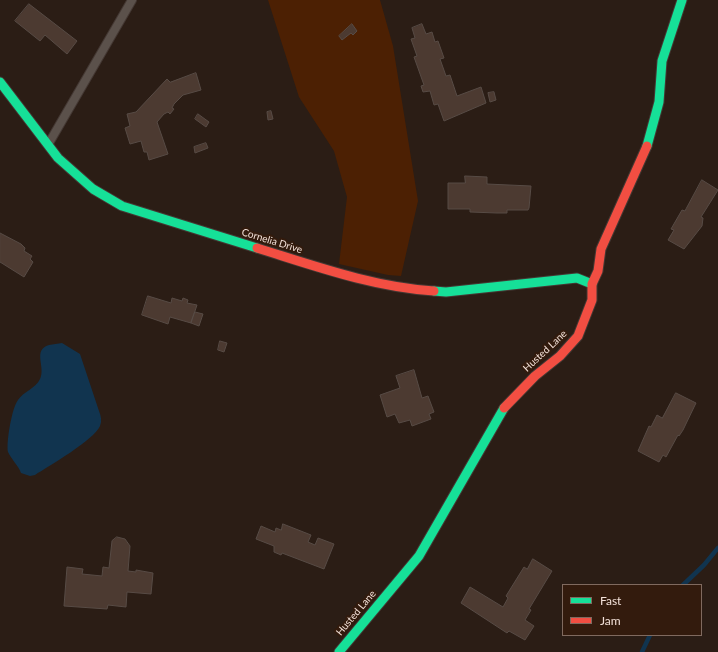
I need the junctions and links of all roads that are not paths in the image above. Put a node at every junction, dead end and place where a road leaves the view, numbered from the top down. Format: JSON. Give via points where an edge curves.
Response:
{"nodes":[{"id":1,"x":132,"y":0,"type":"edge"},
{"id":2,"x":682,"y":0,"type":"edge"},
{"id":3,"x":0,"y":82,"type":"edge"},
{"id":4,"x":47,"y":145,"type":"junction"},
{"id":5,"x":592,"y":284,"type":"junction"},
{"id":6,"x":339,"y":652,"type":"edge"}],
"edges":[{"from":1,"to":4,"type":"lane"},
{"from":2,"to":5,"type":"street","name":"Husted Lane","via":[[662,61],[659,102],[652,133],[601,249],[598,271]]},
{"from":3,"to":4,"type":"street","name":"Cornelia Drive"},
{"from":4,"to":5,"type":"street","name":"Cornelia Drive","via":[[74,175],[91,189],[122,206],[332,271],[405,289],[446,292],[577,278]]},
{"from":5,"to":6,"type":"street","name":"Husted Lane","via":[[592,300],[578,336],[506,405],[419,556]]}]}
